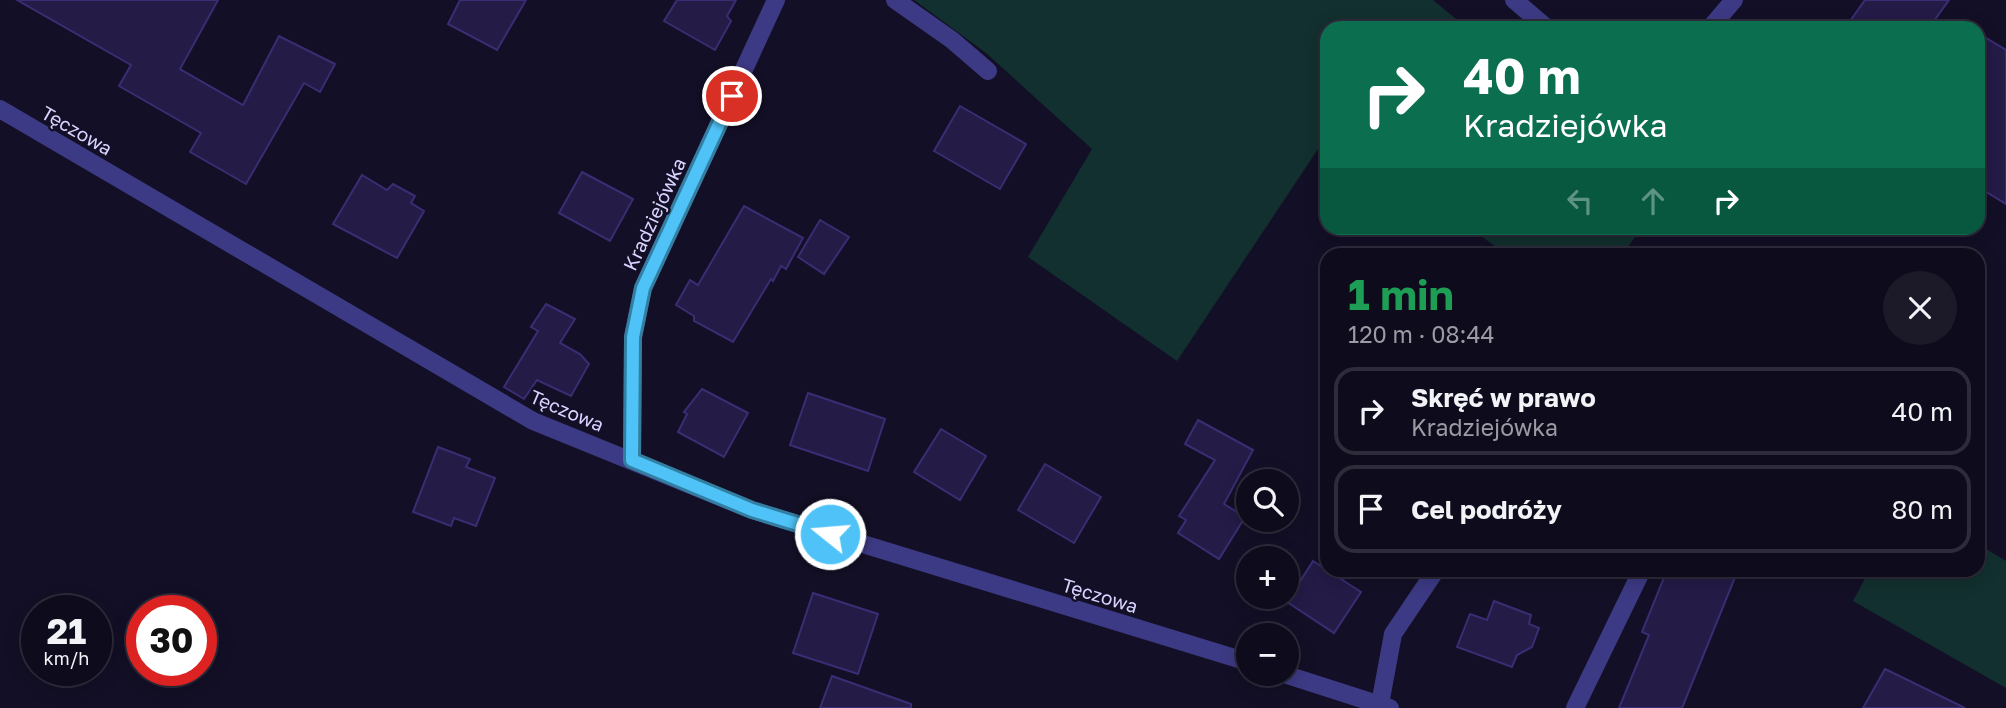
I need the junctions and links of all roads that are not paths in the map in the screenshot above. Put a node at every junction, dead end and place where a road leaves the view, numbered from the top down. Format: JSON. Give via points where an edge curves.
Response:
{"nodes":[{"id":1,"x":776,"y":0,"type":"edge"},
{"id":2,"x":895,"y":0,"type":"edge"},
{"id":3,"x":1514,"y":0,"type":"edge"},
{"id":4,"x":1734,"y":0,"type":"edge"},
{"id":5,"x":1539,"y":21,"type":"edge"},
{"id":6,"x":1716,"y":21,"type":"edge"},
{"id":7,"x":988,"y":71,"type":"dead end"},
{"id":8,"x":0,"y":109,"type":"edge"},
{"id":9,"x":632,"y":460,"type":"junction"},
{"id":10,"x":1431,"y":577,"type":"edge"},
{"id":11,"x":1639,"y":577,"type":"edge"},
{"id":12,"x":1236,"y":659,"type":"edge"},
{"id":13,"x":1299,"y":679,"type":"edge"},
{"id":14,"x":1385,"y":706,"type":"edge"},
{"id":15,"x":1575,"y":708,"type":"edge"}],
"edges":[{"from":1,"to":9,"type":"street","name":"Kradziejówka","via":[[643,288],[633,337]]},
{"from":2,"to":7,"type":"street"},
{"from":3,"to":5,"type":"street"},
{"from":4,"to":6,"type":"street"},
{"from":8,"to":9,"type":"street","name":"Tęczowa","via":[[533,421]]},
{"from":9,"to":12,"type":"street","name":"Tęczowa","via":[[752,510]]},
{"from":10,"to":14,"type":"street","via":[[1393,635]]},
{"from":11,"to":15,"type":"street"},
{"from":13,"to":14,"type":"street"}]}
